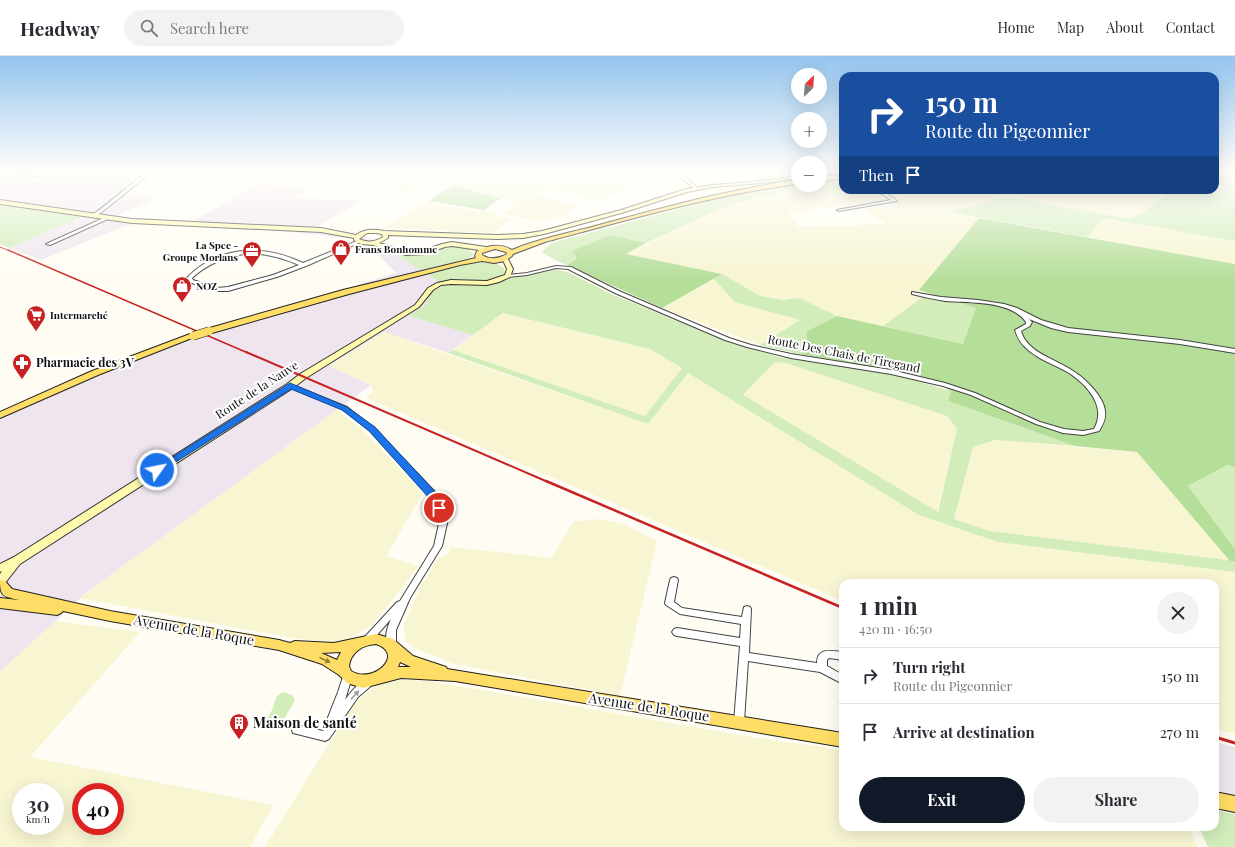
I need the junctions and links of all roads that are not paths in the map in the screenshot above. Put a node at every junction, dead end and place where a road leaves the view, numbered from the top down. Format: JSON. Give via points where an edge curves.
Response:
{"nodes":[{"id":1,"x":33,"y":207,"type":"edge"},
{"id":2,"x":107,"y":207,"type":"edge"},
{"id":3,"x":635,"y":207,"type":"edge"},
{"id":4,"x":675,"y":207,"type":"edge"},
{"id":5,"x":858,"y":207,"type":"edge"},
{"id":6,"x":839,"y":210,"type":"dead end"},
{"id":7,"x":94,"y":216,"type":"junction"},
{"id":8,"x":108,"y":218,"type":"junction"},
{"id":9,"x":363,"y":233,"type":"junction"},
{"id":10,"x":346,"y":234,"type":"junction"},
{"id":11,"x":384,"y":236,"type":"junction"},
{"id":12,"x":557,"y":238,"type":"junction"},
{"id":13,"x":358,"y":240,"type":"junction"},
{"id":14,"x":373,"y":243,"type":"junction"},
{"id":15,"x":48,"y":244,"type":"dead end"},
{"id":16,"x":386,"y":246,"type":"junction"},
{"id":17,"x":470,"y":246,"type":"junction"},
{"id":18,"x":503,"y":248,"type":"junction"},
{"id":19,"x":486,"y":249,"type":"junction"},
{"id":20,"x":510,"y":253,"type":"junction"},
{"id":21,"x":480,"y":256,"type":"junction"},
{"id":22,"x":505,"y":258,"type":"junction"},
{"id":23,"x":496,"y":261,"type":"junction"},
{"id":24,"x":304,"y":265,"type":"junction"},
{"id":25,"x":509,"y":266,"type":"junction"},
{"id":26,"x":508,"y":276,"type":"junction"},
{"id":27,"x":914,"y":293,"type":"dead end"},
{"id":28,"x":1023,"y":313,"type":"junction"},
{"id":29,"x":1235,"y":351,"type":"edge"},
{"id":30,"x":290,"y":386,"type":"junction"},
{"id":31,"x":0,"y":415,"type":"edge"},
{"id":32,"x":0,"y":579,"type":"edge"},
{"id":33,"x":674,"y":580,"type":"dead end"},
{"id":34,"x":406,"y":597,"type":"junction"},
{"id":35,"x":0,"y":603,"type":"edge"},
{"id":36,"x":747,"y":609,"type":"dead end"},
{"id":37,"x":110,"y":616,"type":"junction"},
{"id":38,"x":746,"y":621,"type":"junction"},
{"id":39,"x":677,"y":632,"type":"dead end"},
{"id":40,"x":362,"y":642,"type":"junction"},
{"id":41,"x":745,"y":643,"type":"junction"},
{"id":42,"x":279,"y":645,"type":"junction"},
{"id":43,"x":393,"y":646,"type":"junction"},
{"id":44,"x":839,"y":655,"type":"edge"},
{"id":45,"x":744,"y":656,"type":"junction"},
{"id":46,"x":822,"y":668,"type":"junction"},
{"id":47,"x":345,"y":674,"type":"junction"},
{"id":48,"x":455,"y":675,"type":"junction"},
{"id":49,"x":839,"y":678,"type":"edge"},
{"id":50,"x":376,"y":679,"type":"junction"},
{"id":51,"x":739,"y":722,"type":"junction"},
{"id":52,"x":297,"y":730,"type":"dead end"},
{"id":53,"x":325,"y":736,"type":"junction"},
{"id":54,"x":839,"y":739,"type":"edge"},
{"id":55,"x":1219,"y":801,"type":"edge"},
{"id":56,"x":1235,"y":804,"type":"edge"}],
"edges":[{"from":1,"to":7,"type":"main road"},
{"from":2,"to":7,"type":"street"},
{"from":3,"to":11,"type":"main road","via":[[562,228],[523,236],[405,233]]},
{"from":4,"to":12,"type":"main road"},
{"from":5,"to":6,"type":"street"},
{"from":7,"to":8,"type":"main road"},
{"from":8,"to":10,"type":"main road","via":[[321,230]]},
{"from":8,"to":15,"type":"street"},
{"from":9,"to":10,"type":"main road"},
{"from":9,"to":11,"type":"main road","via":[[376,231]]},
{"from":9,"to":13,"type":"main road"},
{"from":10,"to":13,"type":"main road"},
{"from":11,"to":14,"type":"main road"},
{"from":11,"to":16,"type":"main road"},
{"from":12,"to":18,"type":"main road"},
{"from":12,"to":20,"type":"main road"},
{"from":13,"to":14,"type":"main road"},
{"from":13,"to":24,"type":"street"},
{"from":14,"to":16,"type":"main road"},
{"from":16,"to":17,"type":"main road","via":[[397,252],[406,253],[425,252],[452,244]]},
{"from":17,"to":19,"type":"main road"},
{"from":17,"to":21,"type":"main road"},
{"from":18,"to":19,"type":"main road"},
{"from":18,"to":20,"type":"main road"},
{"from":19,"to":21,"type":"main road"},
{"from":20,"to":22,"type":"main road"},
{"from":21,"to":23,"type":"main road"},
{"from":21,"to":31,"type":"main road","bridge":true,"via":[[209,331],[95,373]]},
{"from":22,"to":23,"type":"main road"},
{"from":22,"to":25,"type":"main road"},
{"from":23,"to":25,"type":"main road"},
{"from":24,"to":24,"type":"street","via":[[228,289],[217,290],[189,278],[214,260],[243,253],[272,253]]},
{"from":25,"to":26,"type":"main road"},
{"from":26,"to":28,"type":"street","name":"Route Des Chais de Tiregand","via":[[556,267],[569,268],[637,301],[749,346],[791,356],[891,372],[973,394],[1038,423],[1063,431],[1083,433],[1097,430],[1104,413],[1099,400],[1087,385],[1072,373],[1026,346],[1018,337],[1018,330],[1030,322]]},
{"from":26,"to":30,"type":"main road","name":"Route de la Nauve","via":[[486,283],[455,281],[434,287],[417,306]]},
{"from":27,"to":28,"type":"street","via":[[991,304]]},
{"from":28,"to":29,"type":"street","via":[[1039,323],[1057,327]]},
{"from":30,"to":32,"type":"main road","name":"Route de la Nauve","via":[[18,560]]},
{"from":30,"to":34,"type":"street","via":[[344,408],[372,429],[434,496],[444,519],[438,546]]},
{"from":32,"to":37,"type":"main road","via":[[8,593]]},
{"from":33,"to":38,"type":"street","via":[[670,603],[680,611]]},
{"from":34,"to":40,"type":"street"},
{"from":34,"to":43,"type":"street","via":[[391,630]]},
{"from":35,"to":37,"type":"main road"},
{"from":36,"to":38,"type":"street"},
{"from":37,"to":42,"type":"main road","name":"Avenue de la Roque"},
{"from":38,"to":41,"type":"street"},
{"from":39,"to":41,"type":"street"},
{"from":40,"to":42,"type":"main road","name":"Avenue de la Roque","via":[[334,648]]},
{"from":40,"to":43,"type":"main road","via":[[380,639]]},
{"from":40,"to":47,"type":"main road","via":[[350,649],[345,656],[342,663]]},
{"from":41,"to":45,"type":"street"},
{"from":42,"to":47,"type":"main road","name":"Avenue de la Roque","one_way":true,"via":[[326,660]]},
{"from":43,"to":48,"type":"main road","name":"Avenue de la Roque","via":[[408,660]]},
{"from":43,"to":50,"type":"main road","via":[[396,656],[394,664],[389,671]]},
{"from":44,"to":46,"type":"street","via":[[828,654],[822,658]]},
{"from":45,"to":46,"type":"street"},
{"from":45,"to":51,"type":"street"},
{"from":46,"to":49,"type":"street"},
{"from":47,"to":50,"type":"main road","via":[[353,680],[362,682]]},
{"from":47,"to":53,"type":"street","via":[[343,692]]},
{"from":48,"to":50,"type":"main road","name":"Avenue de la Roque","via":[[401,672]]},
{"from":48,"to":51,"type":"main road","name":"Avenue de la Roque"},
{"from":53,"to":50,"type":"street","one_way":true,"via":[[355,694]]},
{"from":51,"to":54,"type":"main road","name":"Avenue de la Roque"},
{"from":52,"to":53,"type":"street"},
{"from":55,"to":56,"type":"main road"}]}
